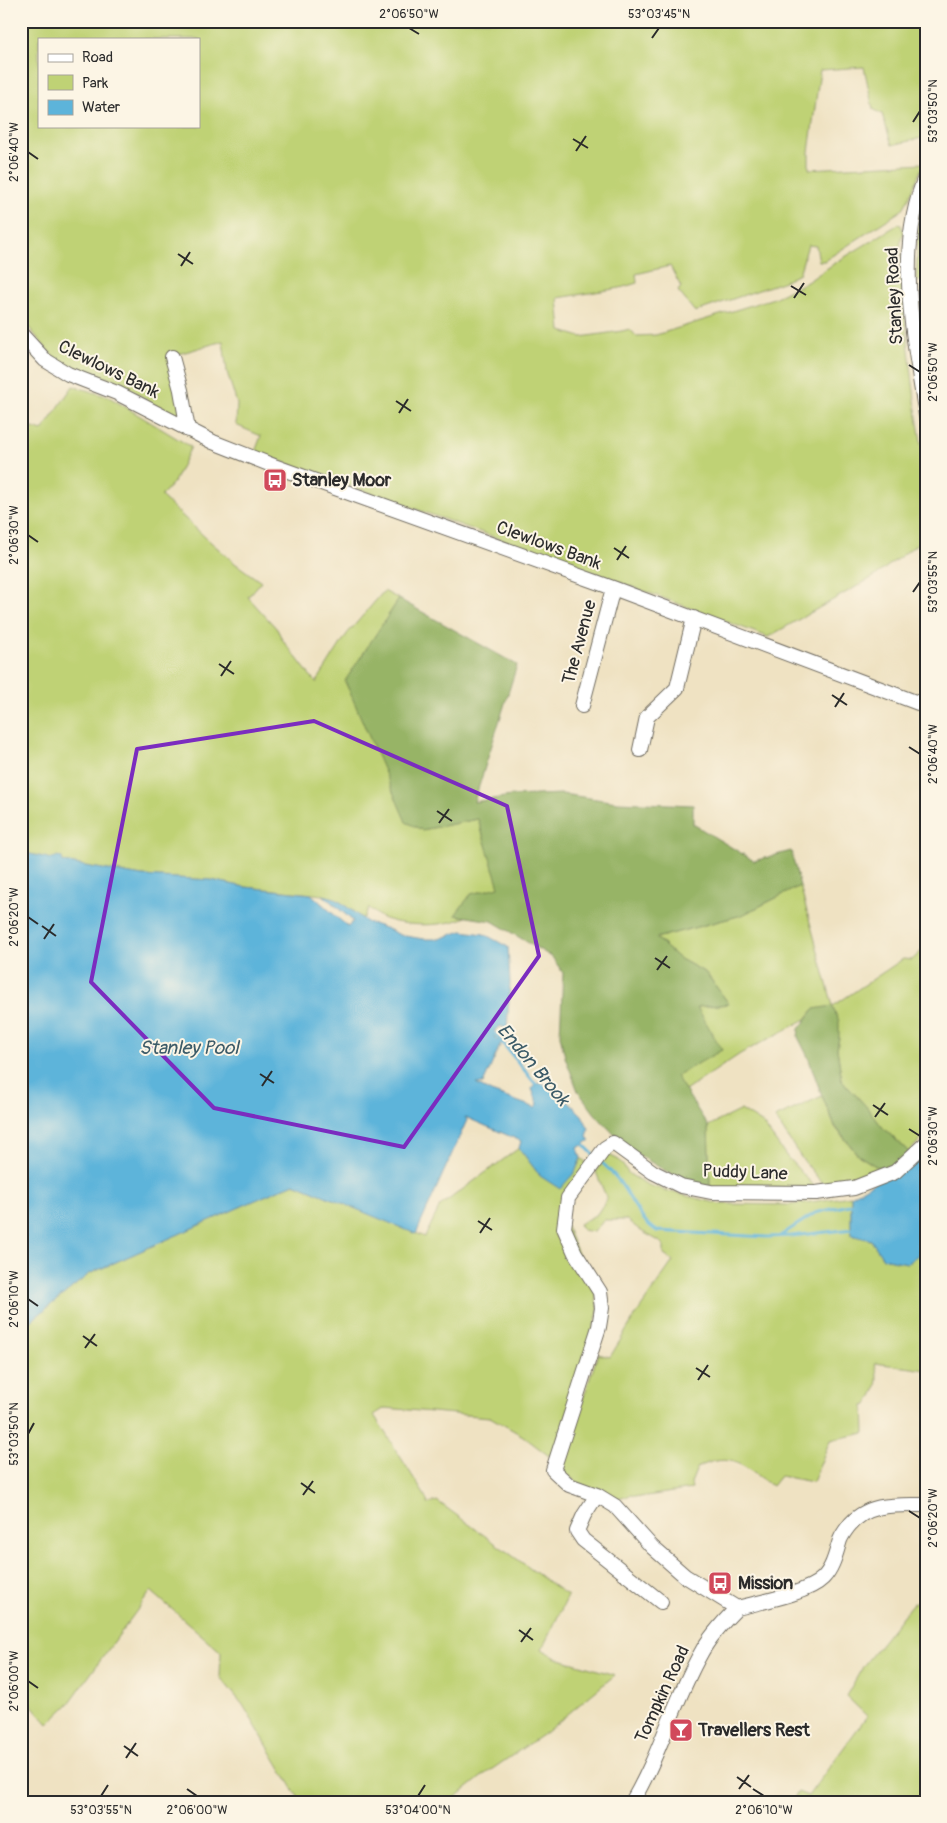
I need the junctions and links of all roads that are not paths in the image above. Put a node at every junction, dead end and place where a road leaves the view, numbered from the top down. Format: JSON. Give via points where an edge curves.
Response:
{"nodes":[{"id":1,"x":926,"y":175,"type":"edge"},
{"id":2,"x":21,"y":334,"type":"edge"},
{"id":3,"x":172,"y":357,"type":"dead end"},
{"id":4,"x":926,"y":416,"type":"edge"},
{"id":5,"x":188,"y":430,"type":"junction"},
{"id":6,"x":613,"y":588,"type":"junction"},
{"id":7,"x":694,"y":618,"type":"junction"},
{"id":8,"x":582,"y":706,"type":"dead end"},
{"id":9,"x":926,"y":706,"type":"edge"},
{"id":10,"x":640,"y":750,"type":"dead end"},
{"id":11,"x":926,"y":1143,"type":"edge"},
{"id":12,"x":597,"y":1495,"type":"junction"},
{"id":13,"x":926,"y":1505,"type":"edge"},
{"id":14,"x":661,"y":1602,"type":"dead end"},
{"id":15,"x":737,"y":1608,"type":"junction"},
{"id":16,"x":632,"y":1802,"type":"edge"}],
"edges":[{"from":1,"to":4,"type":"street","name":"Stanley Road","via":[[910,228],[909,257],[910,306]]},
{"from":2,"to":5,"type":"street","name":"Clewlows Bank","via":[[45,360],[68,374],[117,393]]},
{"from":3,"to":5,"type":"street","name":"Clewlows Bank"},
{"from":5,"to":6,"type":"street","name":"Clewlows Bank","via":[[274,466]]},
{"from":6,"to":7,"type":"street","name":"Clewlows Bank"},
{"from":6,"to":8,"type":"street","name":"The Avenue"},
{"from":7,"to":9,"type":"street","name":"Clewlows Bank"},
{"from":7,"to":10,"type":"street","via":[[677,688],[648,717]]},
{"from":11,"to":12,"type":"street","name":"Puddy Lane","via":[[895,1172],[854,1188],[816,1193],[711,1192],[681,1186],[653,1172],[613,1143],[605,1148],[568,1198],[564,1228],[575,1253],[600,1292],[602,1308],[599,1327],[553,1470],[569,1484]]},
{"from":12,"to":14,"type":"street","via":[[577,1531],[582,1540]]},
{"from":12,"to":15,"type":"street","name":"Puddy Lane","via":[[615,1506],[652,1547],[685,1576]]},
{"from":13,"to":15,"type":"street","via":[[888,1505],[868,1510],[854,1520],[842,1536],[831,1568],[812,1587]]},
{"from":15,"to":16,"type":"street","name":"Tompkin Road","via":[[719,1626],[702,1651]]}]}
